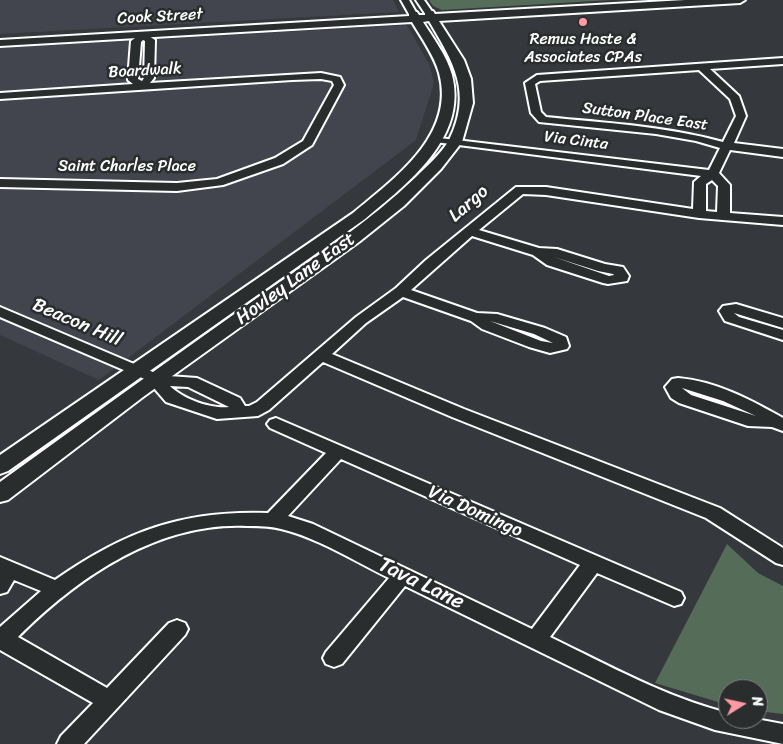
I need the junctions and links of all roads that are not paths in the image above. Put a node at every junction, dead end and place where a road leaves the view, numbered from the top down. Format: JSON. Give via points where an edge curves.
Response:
{"nodes":[{"id":1,"x":405,"y":0,"type":"edge"},
{"id":2,"x":420,"y":0,"type":"edge"},
{"id":3,"x":647,"y":0,"type":"edge"},
{"id":4,"x":676,"y":0,"type":"edge"},
{"id":5,"x":740,"y":0,"type":"edge"},
{"id":6,"x":602,"y":8,"type":"junction"},
{"id":7,"x":423,"y":16,"type":"junction"},
{"id":8,"x":191,"y":26,"type":"junction"},
{"id":9,"x":143,"y":34,"type":"junction"},
{"id":10,"x":0,"y":37,"type":"edge"},
{"id":11,"x":0,"y":43,"type":"edge"},
{"id":12,"x":783,"y":61,"type":"edge"},
{"id":13,"x":702,"y":67,"type":"junction"},
{"id":14,"x":292,"y":76,"type":"joint"},
{"id":15,"x":143,"y":86,"type":"junction"},
{"id":16,"x":0,"y":96,"type":"edge"},
{"id":17,"x":435,"y":139,"type":"junction"},
{"id":18,"x":455,"y":142,"type":"junction"},
{"id":19,"x":726,"y":146,"type":"junction"},
{"id":20,"x":783,"y":153,"type":"edge"},
{"id":21,"x":713,"y":174,"type":"junction"},
{"id":22,"x":0,"y":183,"type":"edge"},
{"id":23,"x":699,"y":214,"type":"junction"},
{"id":24,"x":723,"y":216,"type":"junction"},
{"id":25,"x":783,"y":221,"type":"edge"},
{"id":26,"x":472,"y":232,"type":"junction"},
{"id":27,"x":538,"y":252,"type":"junction"},
{"id":28,"x":401,"y":292,"type":"junction"},
{"id":29,"x":0,"y":312,"type":"edge"},
{"id":30,"x":476,"y":318,"type":"dead end"},
{"id":31,"x":783,"y":323,"type":"edge"},
{"id":32,"x":783,"y":335,"type":"edge"},
{"id":33,"x":320,"y":355,"type":"junction"},
{"id":34,"x":147,"y":375,"type":"junction"},
{"id":35,"x":778,"y":423,"type":"edge"},
{"id":36,"x":276,"y":424,"type":"dead end"},
{"id":37,"x":337,"y":452,"type":"junction"},
{"id":38,"x":0,"y":466,"type":"edge"},
{"id":39,"x":0,"y":494,"type":"edge"},
{"id":40,"x":273,"y":520,"type":"junction"},
{"id":41,"x":779,"y":556,"type":"edge"},
{"id":42,"x":593,"y":563,"type":"junction"},
{"id":43,"x":3,"y":573,"type":"edge"},
{"id":44,"x":403,"y":576,"type":"junction"},
{"id":45,"x":57,"y":588,"type":"junction"},
{"id":46,"x":674,"y":598,"type":"dead end"},
{"id":47,"x":177,"y":629,"type":"dead end"},
{"id":48,"x":0,"y":640,"type":"edge"},
{"id":49,"x":536,"y":640,"type":"junction"},
{"id":50,"x":334,"y":658,"type":"dead end"},
{"id":51,"x":109,"y":702,"type":"junction"},
{"id":52,"x":783,"y":734,"type":"edge"},
{"id":53,"x":69,"y":744,"type":"edge"}],
"edges":[{"from":1,"to":7,"type":"street","name":"Hovley Lane East"},
{"from":2,"to":7,"type":"street","name":"Hovley Lane East"},
{"from":3,"to":7,"type":"main road","name":"Cook Street"},
{"from":4,"to":6,"type":"main road","via":[[612,4]]},
{"from":5,"to":6,"type":"main road","name":"Cook Street"},
{"from":6,"to":7,"type":"main road","name":"Cook Street"},
{"from":7,"to":8,"type":"main road","name":"Cook Street"},
{"from":7,"to":9,"type":"main road","name":"Cook Street"},
{"from":7,"to":17,"type":"main road","name":"Hovley Lane East","via":[[446,74],[449,94],[449,111]]},
{"from":7,"to":18,"type":"main road","name":"Hovley Lane East","via":[[458,60],[465,79],[466,103]]},
{"from":8,"to":9,"type":"main road"},
{"from":8,"to":10,"type":"main road","name":"Cook Street"},
{"from":9,"to":11,"type":"main road","name":"Cook Street"},
{"from":9,"to":15,"type":"street","via":[[150,40],[149,78]]},
{"from":9,"to":15,"type":"street","via":[[136,41],[133,80]]},
{"from":12,"to":13,"type":"street"},
{"from":13,"to":19,"type":"street","via":[[735,98],[741,116]]},
{"from":13,"to":19,"type":"street","name":"Sutton Place East","via":[[534,80],[536,113],[543,120],[656,131]]},
{"from":14,"to":15,"type":"street","name":"Boardwalk"},
{"from":14,"to":22,"type":"street","name":"Saint Charles Place","via":[[321,76],[336,79],[339,85],[308,143],[254,171],[219,182],[177,187]]},
{"from":15,"to":16,"type":"street","name":"Boardwalk"},
{"from":17,"to":18,"type":"street","name":"Via Cinta"},
{"from":17,"to":34,"type":"main road","name":"Hovley Lane East","via":[[411,171],[359,216],[210,319]]},
{"from":18,"to":21,"type":"street","name":"Via Cinta"},
{"from":18,"to":34,"type":"main road","name":"Hovley Lane East","via":[[420,184],[398,203],[260,306]]},
{"from":19,"to":20,"type":"street","name":"Sutton Place East"},
{"from":19,"to":21,"type":"street"},
{"from":21,"to":23,"type":"street","via":[[700,182]]},
{"from":21,"to":24,"type":"street","via":[[724,185]]},
{"from":23,"to":24,"type":"street","name":"Largo"},
{"from":23,"to":26,"type":"street","name":"Largo","via":[[520,190]]},
{"from":24,"to":25,"type":"street","name":"Largo"},
{"from":26,"to":27,"type":"street"},
{"from":26,"to":28,"type":"street","name":"Largo"},
{"from":27,"to":27,"type":"street","via":[[552,262],[608,280],[622,278],[618,270],[557,253]]},
{"from":28,"to":30,"type":"street"},
{"from":28,"to":33,"type":"street","name":"Largo"},
{"from":29,"to":34,"type":"street","name":"Beacon Hill"},
{"from":31,"to":32,"type":"street","via":[[736,308],[726,311],[734,320]]},
{"from":33,"to":34,"type":"street","name":"Largo","via":[[264,406],[252,412],[240,411],[234,402],[191,382]]},
{"from":33,"to":41,"type":"street","via":[[713,513]]},
{"from":34,"to":38,"type":"main road","name":"Hovley Lane East"},
{"from":34,"to":39,"type":"main road","name":"Hovley Lane East"},
{"from":35,"to":35,"type":"street","via":[[755,408],[691,385],[678,383],[673,387],[685,398],[754,422]]},
{"from":36,"to":37,"type":"street","name":"Via Domingo"},
{"from":37,"to":40,"type":"street"},
{"from":37,"to":42,"type":"street","name":"Via Domingo"},
{"from":40,"to":44,"type":"street","name":"Tava Lane","via":[[306,529]]},
{"from":40,"to":45,"type":"street","name":"Tava Lane","via":[[207,521],[160,531],[131,542]]},
{"from":42,"to":46,"type":"street","name":"Via Domingo"},
{"from":42,"to":49,"type":"street"},
{"from":43,"to":45,"type":"street"},
{"from":44,"to":49,"type":"street","name":"Tava Lane"},
{"from":44,"to":50,"type":"street"},
{"from":45,"to":48,"type":"street","name":"Tava Lane"},
{"from":47,"to":51,"type":"street"},
{"from":48,"to":51,"type":"street"},
{"from":49,"to":52,"type":"street","name":"Tava Lane","via":[[613,680],[694,715]]},
{"from":51,"to":53,"type":"street"}]}
